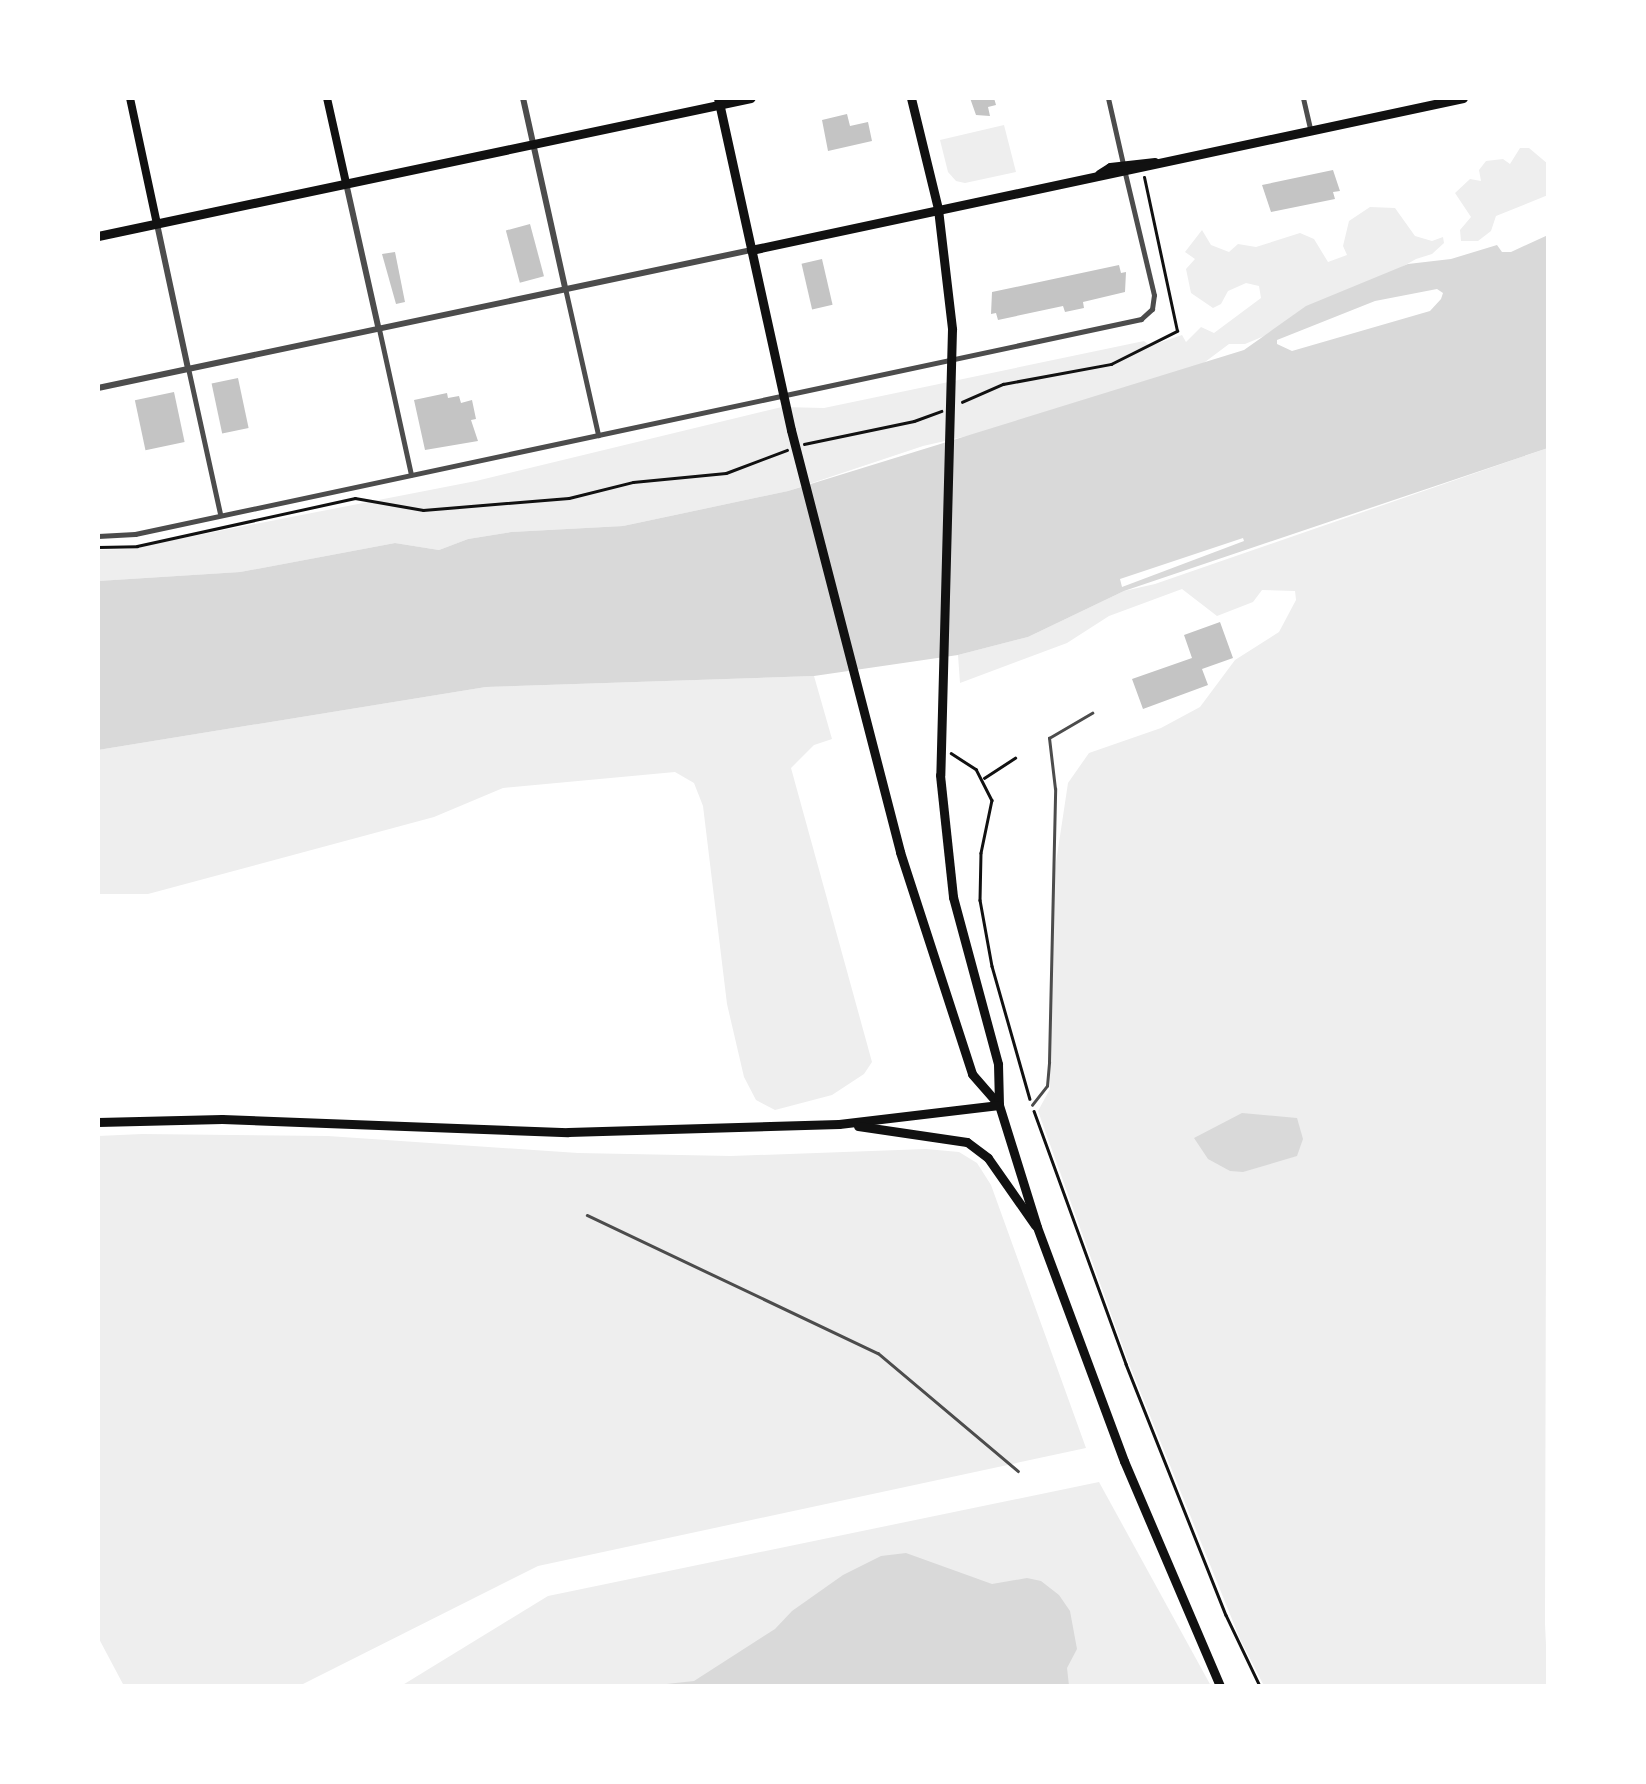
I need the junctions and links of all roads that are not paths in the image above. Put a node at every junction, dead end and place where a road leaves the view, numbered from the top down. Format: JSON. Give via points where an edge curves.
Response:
{"nodes":[{"id":1,"x":130,"y":98,"type":"edge"},
{"id":2,"x":327,"y":98,"type":"edge"},
{"id":3,"x":522,"y":98,"type":"edge"},
{"id":4,"x":751,"y":98,"type":"edge"},
{"id":5,"x":912,"y":98,"type":"edge"},
{"id":6,"x":1108,"y":98,"type":"edge"},
{"id":7,"x":1303,"y":98,"type":"edge"},
{"id":8,"x":1464,"y":98,"type":"edge"},
{"id":9,"x":719,"y":101,"type":"edge"},
{"id":10,"x":1310,"y":130,"type":"junction"},
{"id":11,"x":533,"y":145,"type":"junction"},
{"id":12,"x":1124,"y":168,"type":"junction"},
{"id":13,"x":346,"y":184,"type":"junction"},
{"id":14,"x":938,"y":209,"type":"junction"},
{"id":15,"x":157,"y":224,"type":"junction"},
{"id":16,"x":98,"y":236,"type":"edge"},
{"id":17,"x":752,"y":250,"type":"junction"},
{"id":18,"x":565,"y":288,"type":"junction"},
{"id":19,"x":378,"y":326,"type":"junction"},
{"id":20,"x":188,"y":368,"type":"junction"},
{"id":21,"x":98,"y":388,"type":"edge"},
{"id":22,"x":785,"y":396,"type":"junction"},
{"id":23,"x":598,"y":435,"type":"junction"},
{"id":24,"x":411,"y":475,"type":"junction"},
{"id":25,"x":220,"y":514,"type":"junction"},
{"id":26,"x":98,"y":536,"type":"edge"},
{"id":27,"x":1092,"y":713,"type":"dead end"},
{"id":28,"x":1032,"y":1104,"type":"road end"},
{"id":29,"x":999,"y":1105,"type":"junction"},
{"id":30,"x":98,"y":1122,"type":"edge"},
{"id":31,"x":839,"y":1124,"type":"junction"},
{"id":32,"x":587,"y":1215,"type":"dead end"},
{"id":33,"x":1037,"y":1227,"type":"junction"},
{"id":34,"x":1018,"y":1471,"type":"dead end"},
{"id":35,"x":1220,"y":1686,"type":"edge"}],
"edges":[{"from":1,"to":15,"type":"main road"},
{"from":2,"to":13,"type":"main road"},
{"from":3,"to":11,"type":"street"},
{"from":4,"to":9,"type":"highway"},
{"from":5,"to":14,"type":"highway"},
{"from":6,"to":12,"type":"street"},
{"from":7,"to":10,"type":"street"},
{"from":8,"to":10,"type":"highway"},
{"from":9,"to":11,"type":"highway"},
{"from":9,"to":17,"type":"highway"},
{"from":10,"to":12,"type":"highway"},
{"from":11,"to":13,"type":"highway"},
{"from":11,"to":18,"type":"street"},
{"from":12,"to":14,"type":"highway"},
{"from":12,"to":22,"type":"street","via":[[1154,294],[1152,309],[1135,321]]},
{"from":13,"to":15,"type":"highway"},
{"from":13,"to":19,"type":"street"},
{"from":14,"to":17,"type":"highway"},
{"from":14,"to":29,"type":"highway","via":[[952,329],[940,775],[953,897],[998,1064]]},
{"from":15,"to":16,"type":"highway"},
{"from":15,"to":20,"type":"street"},
{"from":17,"to":18,"type":"street"},
{"from":17,"to":22,"type":"highway"},
{"from":18,"to":19,"type":"street"},
{"from":18,"to":23,"type":"street"},
{"from":19,"to":20,"type":"street"},
{"from":19,"to":24,"type":"street"},
{"from":20,"to":21,"type":"street"},
{"from":20,"to":25,"type":"street"},
{"from":22,"to":23,"type":"street"},
{"from":22,"to":29,"type":"highway","via":[[884,790],[972,1074]]},
{"from":23,"to":24,"type":"street"},
{"from":24,"to":25,"type":"street"},
{"from":25,"to":26,"type":"street"},
{"from":27,"to":28,"type":"lane","via":[[1049,738],[1050,1062],[1047,1086]]},
{"from":29,"to":31,"type":"highway"},
{"from":29,"to":33,"type":"highway"},
{"from":30,"to":31,"type":"highway","via":[[222,1119],[568,1132]]},
{"from":31,"to":33,"type":"highway","via":[[967,1142],[988,1158]]},
{"from":32,"to":34,"type":"lane","via":[[878,1353]]},
{"from":33,"to":35,"type":"highway","via":[[1156,1542]]}]}
